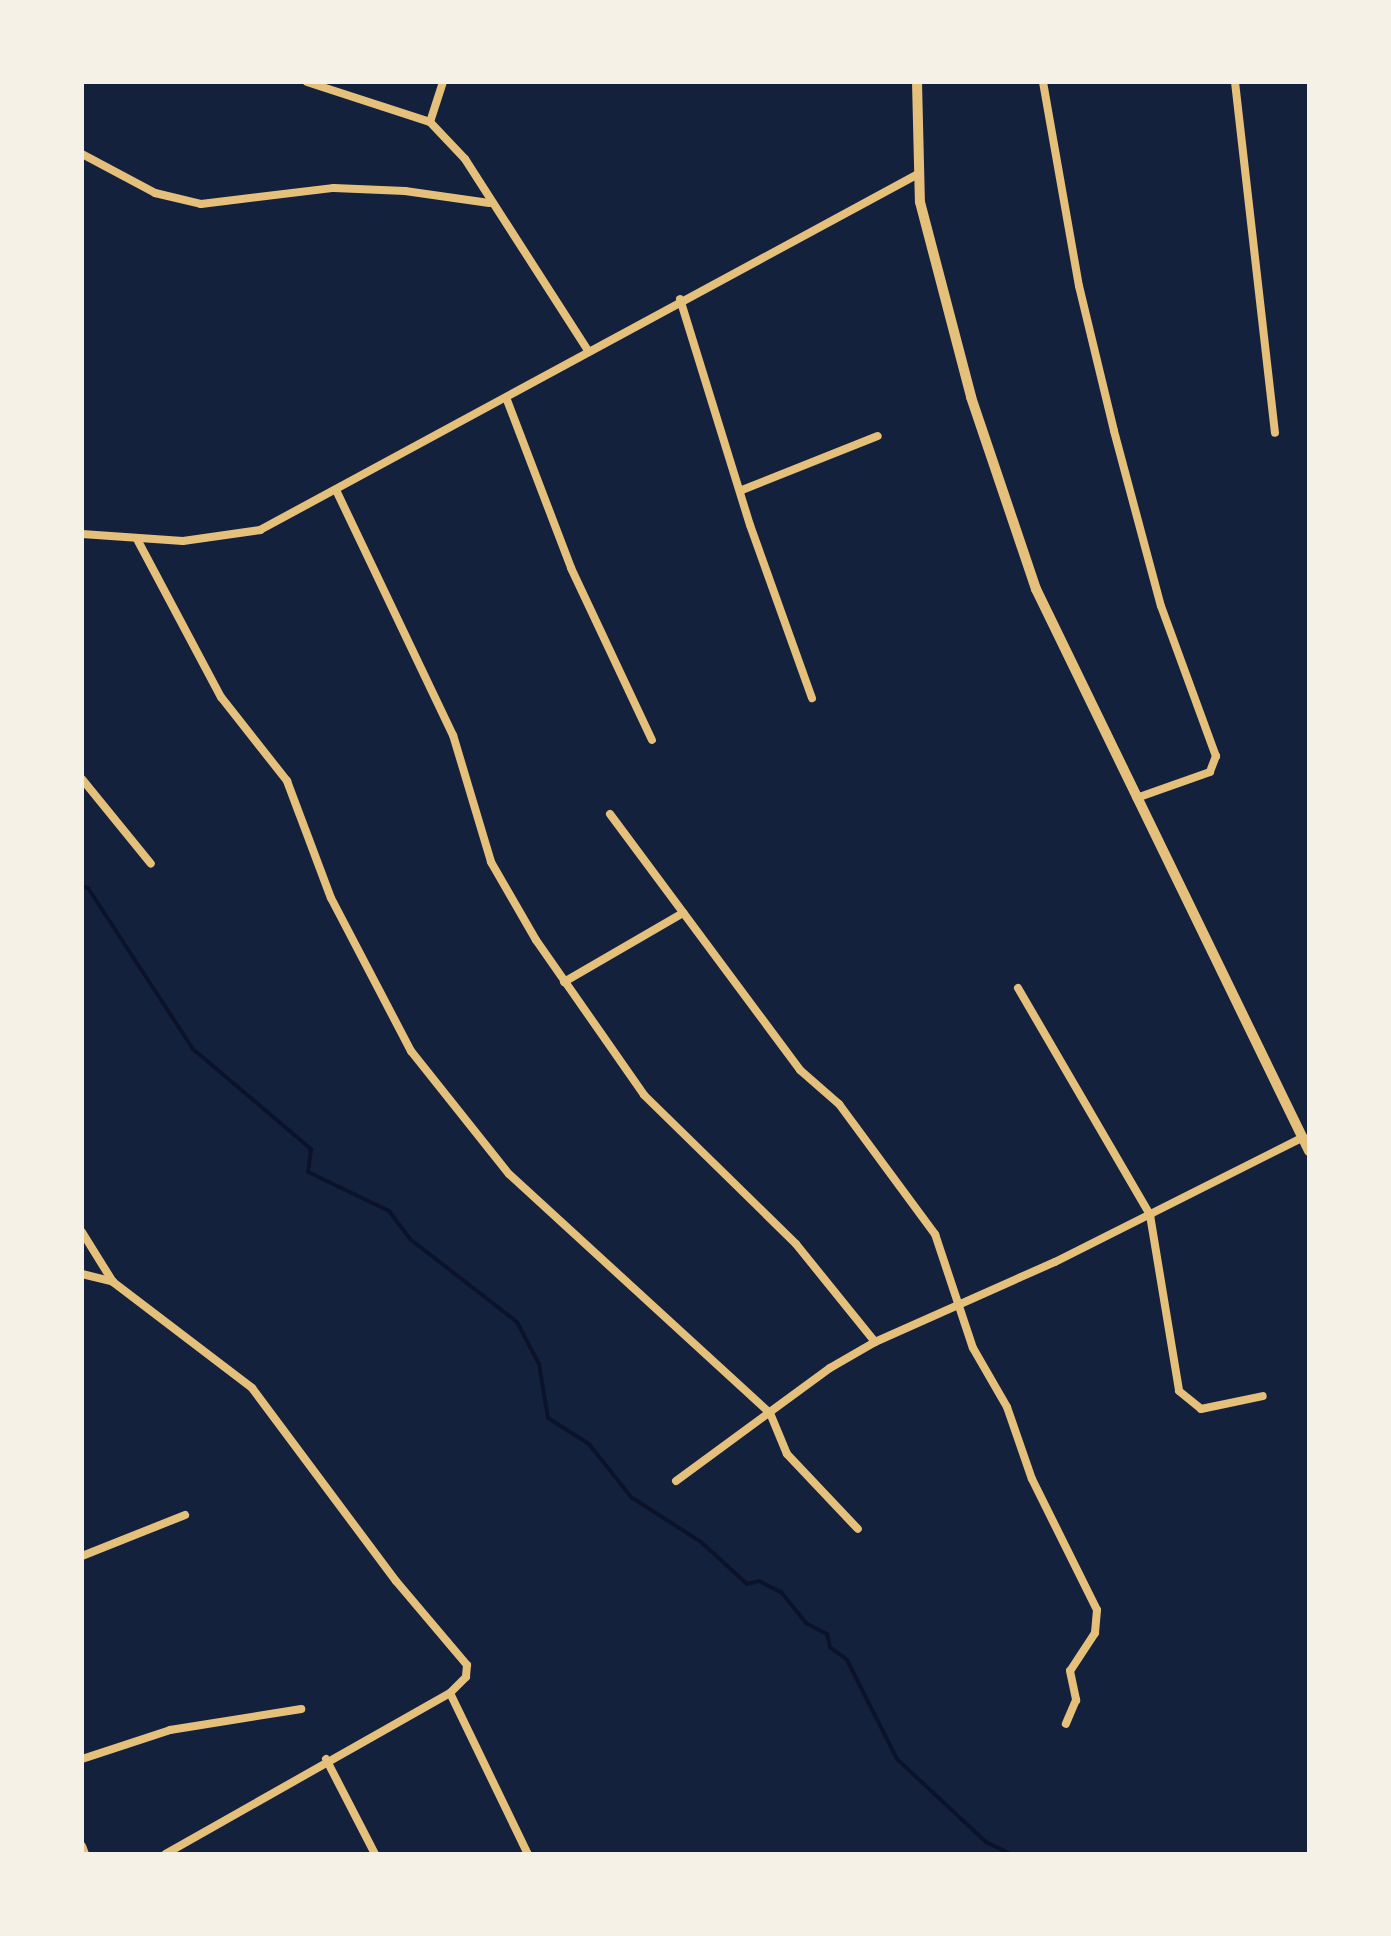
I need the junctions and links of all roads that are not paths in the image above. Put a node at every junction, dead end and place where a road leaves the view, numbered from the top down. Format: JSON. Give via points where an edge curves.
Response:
{"nodes":[{"id":1,"x":443,"y":82,"type":"edge"},
{"id":2,"x":917,"y":82,"type":"edge"},
{"id":3,"x":1043,"y":82,"type":"edge"},
{"id":4,"x":1235,"y":82,"type":"edge"},
{"id":5,"x":310,"y":83,"type":"edge"},
{"id":6,"x":430,"y":122,"type":"junction"},
{"id":7,"x":82,"y":154,"type":"edge"},
{"id":8,"x":918,"y":174,"type":"junction"},
{"id":9,"x":489,"y":203,"type":"junction"},
{"id":10,"x":680,"y":299,"type":"junction"},
{"id":11,"x":587,"y":349,"type":"junction"},
{"id":12,"x":507,"y":400,"type":"junction"},
{"id":13,"x":1275,"y":433,"type":"dead end"},
{"id":14,"x":878,"y":436,"type":"dead end"},
{"id":15,"x":336,"y":490,"type":"junction"},
{"id":16,"x":742,"y":490,"type":"junction"},
{"id":17,"x":82,"y":534,"type":"edge"},
{"id":18,"x":138,"y":541,"type":"junction"},
{"id":19,"x":812,"y":698,"type":"dead end"},
{"id":20,"x":652,"y":740,"type":"dead end"},
{"id":21,"x":82,"y":779,"type":"edge"},
{"id":22,"x":1136,"y":798,"type":"junction"},
{"id":23,"x":610,"y":814,"type":"dead end"},
{"id":24,"x":151,"y":864,"type":"dead end"},
{"id":25,"x":683,"y":913,"type":"junction"},
{"id":26,"x":564,"y":982,"type":"junction"},
{"id":27,"x":1018,"y":988,"type":"dead end"},
{"id":28,"x":1303,"y":1137,"type":"junction"},
{"id":29,"x":1309,"y":1151,"type":"edge"},
{"id":30,"x":1150,"y":1215,"type":"junction"},
{"id":31,"x":82,"y":1232,"type":"edge"},
{"id":32,"x":82,"y":1274,"type":"edge"},
{"id":33,"x":113,"y":1282,"type":"junction"},
{"id":34,"x":958,"y":1308,"type":"junction"},
{"id":35,"x":875,"y":1342,"type":"junction"},
{"id":36,"x":1263,"y":1396,"type":"dead end"},
{"id":37,"x":770,"y":1413,"type":"junction"},
{"id":38,"x":676,"y":1481,"type":"dead end"},
{"id":39,"x":185,"y":1515,"type":"dead end"},
{"id":40,"x":858,"y":1529,"type":"dead end"},
{"id":41,"x":82,"y":1556,"type":"edge"},
{"id":42,"x":450,"y":1693,"type":"junction"},
{"id":43,"x":301,"y":1709,"type":"dead end"},
{"id":44,"x":1066,"y":1724,"type":"dead end"},
{"id":45,"x":82,"y":1759,"type":"edge"},
{"id":46,"x":326,"y":1759,"type":"junction"},
{"id":47,"x":82,"y":1846,"type":"edge"},
{"id":48,"x":85,"y":1854,"type":"edge"},
{"id":49,"x":165,"y":1854,"type":"edge"},
{"id":50,"x":375,"y":1854,"type":"edge"},
{"id":51,"x":528,"y":1854,"type":"edge"}],
"edges":[{"from":1,"to":6,"type":"street"},
{"from":2,"to":8,"type":"street"},
{"from":3,"to":22,"type":"street","via":[[1079,286],[1114,431],[1161,606],[1216,756],[1210,772]]},
{"from":4,"to":13,"type":"street"},
{"from":5,"to":6,"type":"street"},
{"from":6,"to":9,"type":"street","via":[[465,159]]},
{"from":7,"to":9,"type":"street","via":[[155,193],[201,204],[334,188]]},
{"from":8,"to":10,"type":"street"},
{"from":8,"to":22,"type":"street","via":[[920,202],[971,397],[1036,589]]},
{"from":9,"to":11,"type":"street"},
{"from":10,"to":11,"type":"street"},
{"from":10,"to":16,"type":"street"},
{"from":11,"to":12,"type":"street"},
{"from":12,"to":15,"type":"street"},
{"from":12,"to":20,"type":"street","via":[[571,568]]},
{"from":14,"to":16,"type":"street"},
{"from":15,"to":18,"type":"street","via":[[260,530]]},
{"from":15,"to":26,"type":"street","via":[[453,735],[491,862]]},
{"from":16,"to":19,"type":"street"},
{"from":17,"to":18,"type":"street"},
{"from":18,"to":37,"type":"street","via":[[221,697],[287,781],[331,898],[411,1051],[509,1174]]},
{"from":21,"to":24,"type":"street"},
{"from":22,"to":28,"type":"street"},
{"from":23,"to":25,"type":"street"},
{"from":25,"to":26,"type":"street"},
{"from":25,"to":34,"type":"street","via":[[800,1070],[839,1104],[935,1234]]},
{"from":26,"to":35,"type":"street","via":[[644,1095],[796,1244]]},
{"from":27,"to":30,"type":"street"},
{"from":28,"to":29,"type":"street"},
{"from":28,"to":30,"type":"street"},
{"from":30,"to":34,"type":"street"},
{"from":30,"to":36,"type":"street","via":[[1179,1391],[1201,1409]]},
{"from":31,"to":33,"type":"street"},
{"from":32,"to":33,"type":"street"},
{"from":33,"to":42,"type":"street","via":[[252,1388],[396,1581],[467,1665],[466,1677]]},
{"from":34,"to":35,"type":"street"},
{"from":34,"to":44,"type":"street","via":[[973,1348],[1007,1407],[1032,1479],[1097,1610],[1095,1633],[1070,1671],[1076,1700]]},
{"from":35,"to":37,"type":"street"},
{"from":37,"to":38,"type":"street"},
{"from":37,"to":40,"type":"street","via":[[787,1454]]},
{"from":39,"to":41,"type":"street"},
{"from":42,"to":46,"type":"street"},
{"from":42,"to":51,"type":"street"},
{"from":43,"to":45,"type":"street","via":[[170,1730]]},
{"from":46,"to":49,"type":"street"},
{"from":46,"to":50,"type":"street"},
{"from":47,"to":48,"type":"street"}]}
